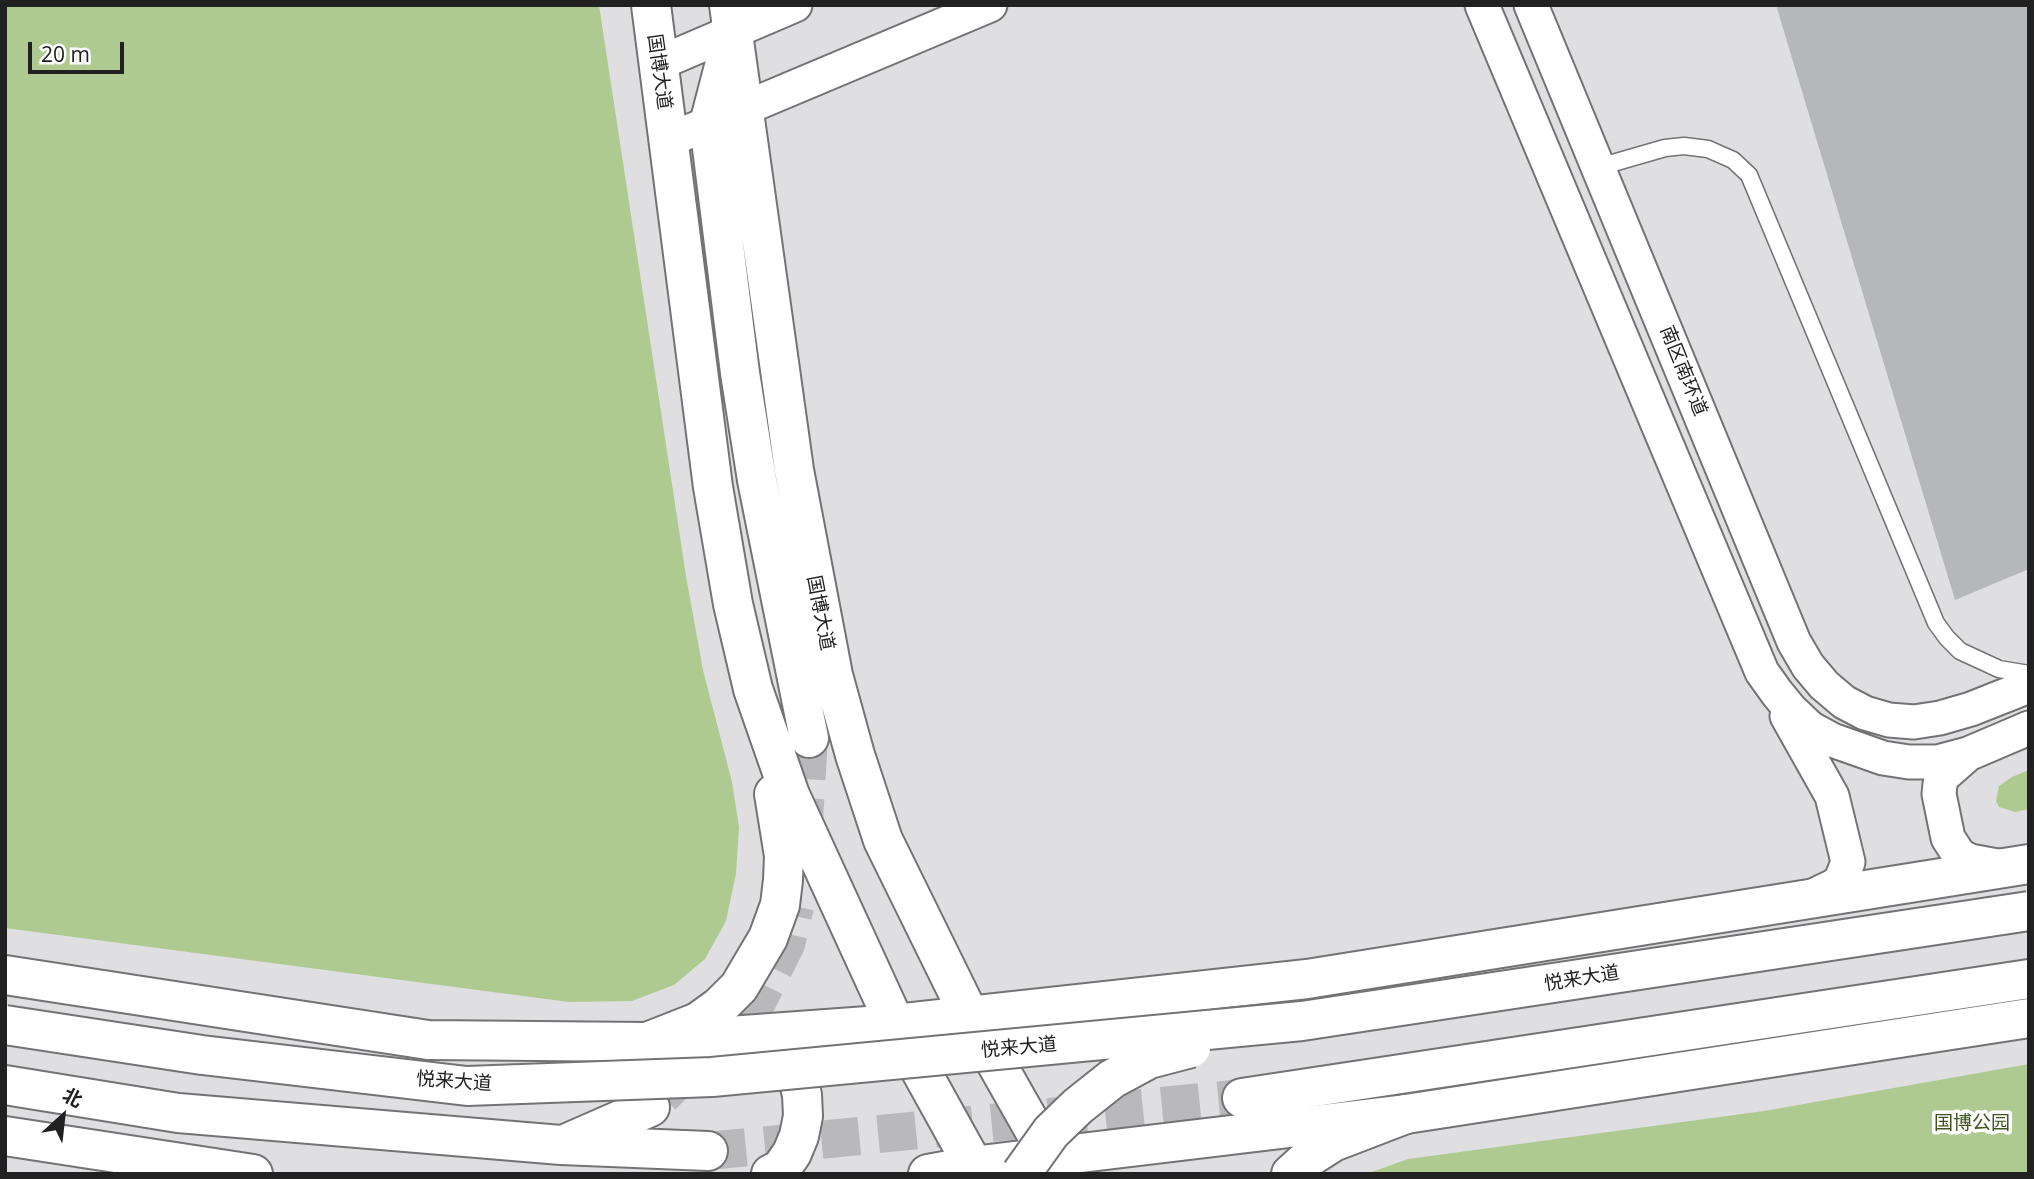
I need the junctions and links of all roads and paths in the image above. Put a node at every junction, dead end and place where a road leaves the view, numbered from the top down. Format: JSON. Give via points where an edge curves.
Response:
{"nodes":[{"id":1,"x":651,"y":5,"type":"edge"},
{"id":2,"x":796,"y":5,"type":"edge"},
{"id":3,"x":990,"y":5,"type":"edge"},
{"id":4,"x":1482,"y":5,"type":"edge"},
{"id":5,"x":1531,"y":5,"type":"edge"},
{"id":6,"x":731,"y":18,"type":"edge"},
{"id":7,"x":657,"y":64,"type":"junction"},
{"id":8,"x":744,"y":110,"type":"junction"},
{"id":9,"x":709,"y":124,"type":"junction"},
{"id":10,"x":669,"y":141,"type":"junction"},
{"id":11,"x":1599,"y":167,"type":"junction"},
{"id":12,"x":1762,"y":672,"type":"junction"},
{"id":13,"x":2029,"y":674,"type":"edge"},
{"id":14,"x":2029,"y":686,"type":"edge"},
{"id":15,"x":753,"y":689,"type":"junction"},
{"id":16,"x":2029,"y":729,"type":"edge"},
{"id":17,"x":809,"y":738,"type":"tunnel mouth"},
{"id":18,"x":1968,"y":754,"type":"junction"},
{"id":19,"x":2017,"y":866,"type":"edge"},
{"id":20,"x":1804,"y":900,"type":"junction"},
{"id":21,"x":2029,"y":911,"type":"edge"},
{"id":22,"x":5,"y":975,"type":"edge"},
{"id":23,"x":2029,"y":979,"type":"edge"},
{"id":24,"x":969,"y":1015,"type":"junction"},
{"id":25,"x":2029,"y":1018,"type":"edge"},
{"id":26,"x":1302,"y":1021,"type":"junction"},
{"id":27,"x":895,"y":1024,"type":"junction"},
{"id":28,"x":5,"y":1025,"type":"edge"},
{"id":29,"x":733,"y":1037,"type":"junction"},
{"id":30,"x":647,"y":1042,"type":"junction"},
{"id":31,"x":5,"y":1085,"type":"edge"},
{"id":32,"x":1242,"y":1098,"type":"tunnel mouth"},
{"id":33,"x":650,"y":1107,"type":"tunnel mouth"},
{"id":34,"x":1406,"y":1114,"type":"junction"},
{"id":35,"x":11,"y":1142,"type":"edge"},
{"id":36,"x":561,"y":1145,"type":"junction"},
{"id":37,"x":708,"y":1151,"type":"tunnel mouth"},
{"id":38,"x":1044,"y":1169,"type":"edge"},
{"id":39,"x":975,"y":1170,"type":"edge"},
{"id":40,"x":253,"y":1174,"type":"edge"},
{"id":41,"x":771,"y":1174,"type":"edge"},
{"id":42,"x":928,"y":1174,"type":"edge"},
{"id":43,"x":1291,"y":1174,"type":"edge"}],
"edges":[{"from":1,"to":7,"type":"main road","name":"国博大道"},
{"from":2,"to":6,"type":"street"},
{"from":3,"to":8,"type":"street"},
{"from":4,"to":12,"type":"street"},
{"from":5,"to":11,"type":"street","name":"南区南环道"},
{"from":6,"to":7,"type":"street"},
{"from":6,"to":8,"type":"main road","name":"国博大道"},
{"from":6,"to":9,"type":"main road"},
{"from":7,"to":10,"type":"main road","name":"国博大道"},
{"from":8,"to":9,"type":"street"},
{"from":8,"to":24,"type":"main road","name":"国博大道","via":[[794,470],[832,675],[883,840]]},
{"from":9,"to":10,"type":"street"},
{"from":9,"to":17,"type":"main road","via":[[757,480]]},
{"from":10,"to":15,"type":"main road","name":"国博大道","via":[[713,487]]},
{"from":11,"to":13,"type":"lane","via":[[1684,146],[1733,160],[1749,175],[1936,623],[1960,651],[1999,668]]},
{"from":11,"to":14,"type":"street","name":"南区南环道","via":[[1794,642],[1808,666],[1844,702],[1889,720],[1940,718]]},
{"from":12,"to":18,"type":"street","via":[[1810,728],[1856,750],[1909,762],[1938,762]]},
{"from":12,"to":20,"type":"street","via":[[1832,796],[1848,862],[1834,886]]},
{"from":15,"to":27,"type":"main road","name":"国博大道","via":[[790,796]]},
{"from":15,"to":30,"type":"main road","via":[[781,830],[780,905],[768,938],[739,987],[698,1022]]},
{"from":16,"to":18,"type":"street"},
{"from":18,"to":19,"type":"street","via":[[1940,784],[1948,838],[1959,855],[1970,861]]},
{"from":19,"to":20,"type":"main road"},
{"from":20,"to":24,"type":"main road","via":[[1307,979]]},
{"from":21,"to":26,"type":"main road","name":"悦来大道","bridge":true},
{"from":22,"to":30,"type":"main road","via":[[428,1040]]},
{"from":23,"to":32,"type":"main road"},
{"from":24,"to":27,"type":"main road"},
{"from":24,"to":38,"type":"main road","name":"国博大道"},
{"from":25,"to":34,"type":"main road"},
{"from":26,"to":28,"type":"main road","name":"悦来大道","bridge":true,"via":[[712,1076],[467,1086],[202,1055]]},
{"from":26,"to":38,"type":"main road","bridge":true,"via":[[1149,1059],[1121,1074],[1051,1132]]},
{"from":27,"to":29,"type":"main road"},
{"from":27,"to":39,"type":"main road","name":"国博大道"},
{"from":29,"to":30,"type":"main road"},
{"from":29,"to":41,"type":"main road","via":[[768,1046],[784,1057],[797,1075],[803,1115],[799,1136],[781,1169]]},
{"from":31,"to":36,"type":"main road","via":[[178,1113]]},
{"from":33,"to":36,"type":"main road"},
{"from":34,"to":38,"type":"main road"},
{"from":34,"to":43,"type":"main road","via":[[1333,1142]]},
{"from":35,"to":40,"type":"main road"},
{"from":36,"to":37,"type":"main road"},
{"from":38,"to":39,"type":"main road"},
{"from":39,"to":42,"type":"main road"}]}
